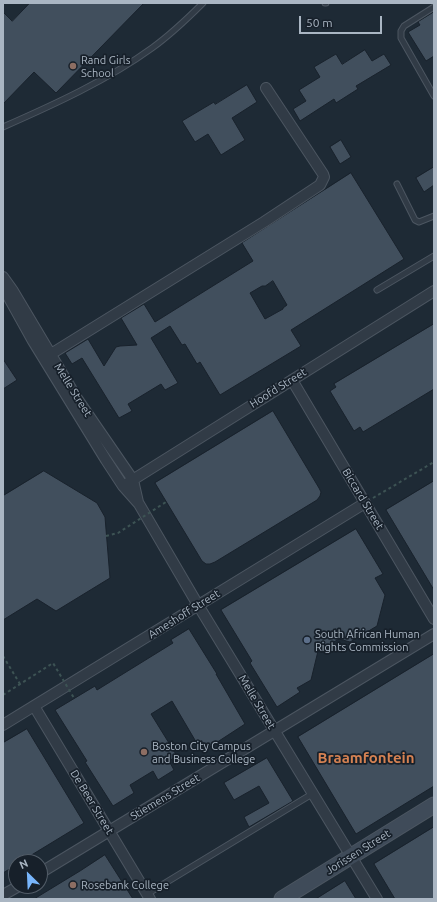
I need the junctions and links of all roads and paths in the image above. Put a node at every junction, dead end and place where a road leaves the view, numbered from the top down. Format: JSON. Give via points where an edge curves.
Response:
{"nodes":[{"id":1,"x":203,"y":3,"type":"edge"},
{"id":2,"x":434,"y":7,"type":"edge"},
{"id":3,"x":266,"y":88,"type":"dead end"},
{"id":4,"x":434,"y":96,"type":"edge"},
{"id":5,"x":3,"y":127,"type":"edge"},
{"id":6,"x":397,"y":184,"type":"dead end"},
{"id":7,"x":434,"y":216,"type":"edge"},
{"id":8,"x":434,"y":256,"type":"edge"},
{"id":9,"x":3,"y":277,"type":"edge"},
{"id":10,"x":3,"y":287,"type":"edge"},
{"id":11,"x":377,"y":290,"type":"dead end"},
{"id":12,"x":434,"y":291,"type":"edge"},
{"id":13,"x":51,"y":354,"type":"junction"},
{"id":14,"x":292,"y":380,"type":"junction"},
{"id":15,"x":434,"y":462,"type":"edge"},
{"id":16,"x":133,"y":480,"type":"junction"},
{"id":17,"x":123,"y":486,"type":"junction"},
{"id":18,"x":166,"y":502,"type":"dead end"},
{"id":19,"x":365,"y":503,"type":"junction"},
{"id":20,"x":139,"y":504,"type":"junction"},
{"id":21,"x":106,"y":536,"type":"dead end"},
{"id":22,"x":198,"y":605,"type":"junction"},
{"id":23,"x":434,"y":619,"type":"edge"},
{"id":24,"x":434,"y":634,"type":"edge"},
{"id":25,"x":3,"y":656,"type":"edge"},
{"id":26,"x":20,"y":684,"type":"junction"},
{"id":27,"x":3,"y":695,"type":"edge"},
{"id":28,"x":74,"y":698,"type":"dead end"},
{"id":29,"x":34,"y":706,"type":"junction"},
{"id":30,"x":3,"y":725,"type":"edge"},
{"id":31,"x":274,"y":731,"type":"junction"},
{"id":32,"x":312,"y":794,"type":"junction"},
{"id":33,"x":434,"y":805,"type":"edge"},
{"id":34,"x":109,"y":831,"type":"junction"},
{"id":35,"x":351,"y":857,"type":"junction"},
{"id":36,"x":48,"y":868,"type":"edge"},
{"id":37,"x":148,"y":896,"type":"edge"},
{"id":38,"x":282,"y":899,"type":"edge"},
{"id":39,"x":377,"y":899,"type":"edge"}],
"edges":[{"from":1,"to":5,"type":"lane","via":[[152,48],[108,76]]},
{"from":2,"to":4,"type":"lane","via":[[404,26],[401,38]]},
{"from":3,"to":13,"type":"street","via":[[323,174],[320,185]]},
{"from":6,"to":7,"type":"lane","via":[[415,220],[419,222]]},
{"from":8,"to":11,"type":"lane"},
{"from":9,"to":13,"type":"street","name":"Melle Street"},
{"from":10,"to":17,"type":"street","name":"Melle Street","via":[[33,341]]},
{"from":12,"to":14,"type":"street","name":"Hoofd Street"},
{"from":13,"to":16,"type":"street","name":"Melle Street","via":[[78,400]]},
{"from":14,"to":16,"type":"street","name":"Hoofd Street"},
{"from":14,"to":19,"type":"street","name":"Biccard Street"},
{"from":15,"to":19,"type":"path"},
{"from":16,"to":17,"type":"street","name":"Hoofd Street"},
{"from":16,"to":20,"type":"street","name":"Melle Street"},
{"from":17,"to":20,"type":"street","name":"Melle Street"},
{"from":18,"to":21,"type":"path","bridge":true,"via":[[118,532]]},
{"from":19,"to":22,"type":"street","name":"Ameshoff Street"},
{"from":19,"to":23,"type":"street","name":"Biccard Street"},
{"from":20,"to":22,"type":"street","name":"Melle Street"},
{"from":22,"to":29,"type":"street","name":"Ameshoff Street"},
{"from":22,"to":31,"type":"street","name":"Melle Street"},
{"from":24,"to":31,"type":"street","name":"Stiemens Street"},
{"from":25,"to":26,"type":"path"},
{"from":26,"to":27,"type":"path","bridge":true},
{"from":26,"to":28,"type":"path","bridge":true,"via":[[53,663]]},
{"from":29,"to":30,"type":"street","name":"Ameshoff Street"},
{"from":29,"to":34,"type":"street","name":"De Beer Street"},
{"from":31,"to":32,"type":"street","name":"Melle Street"},
{"from":31,"to":34,"type":"street","name":"Stiemens Street"},
{"from":32,"to":35,"type":"street","name":"Melle Street"},
{"from":32,"to":37,"type":"lane"},
{"from":33,"to":35,"type":"main road","name":"Jorissen Street"},
{"from":34,"to":36,"type":"street","name":"Stiemens Street"},
{"from":34,"to":37,"type":"street","name":"De Beer Street"},
{"from":35,"to":38,"type":"main road","name":"Jorissen Street"},
{"from":35,"to":39,"type":"street","name":"Melle Street"}]}
